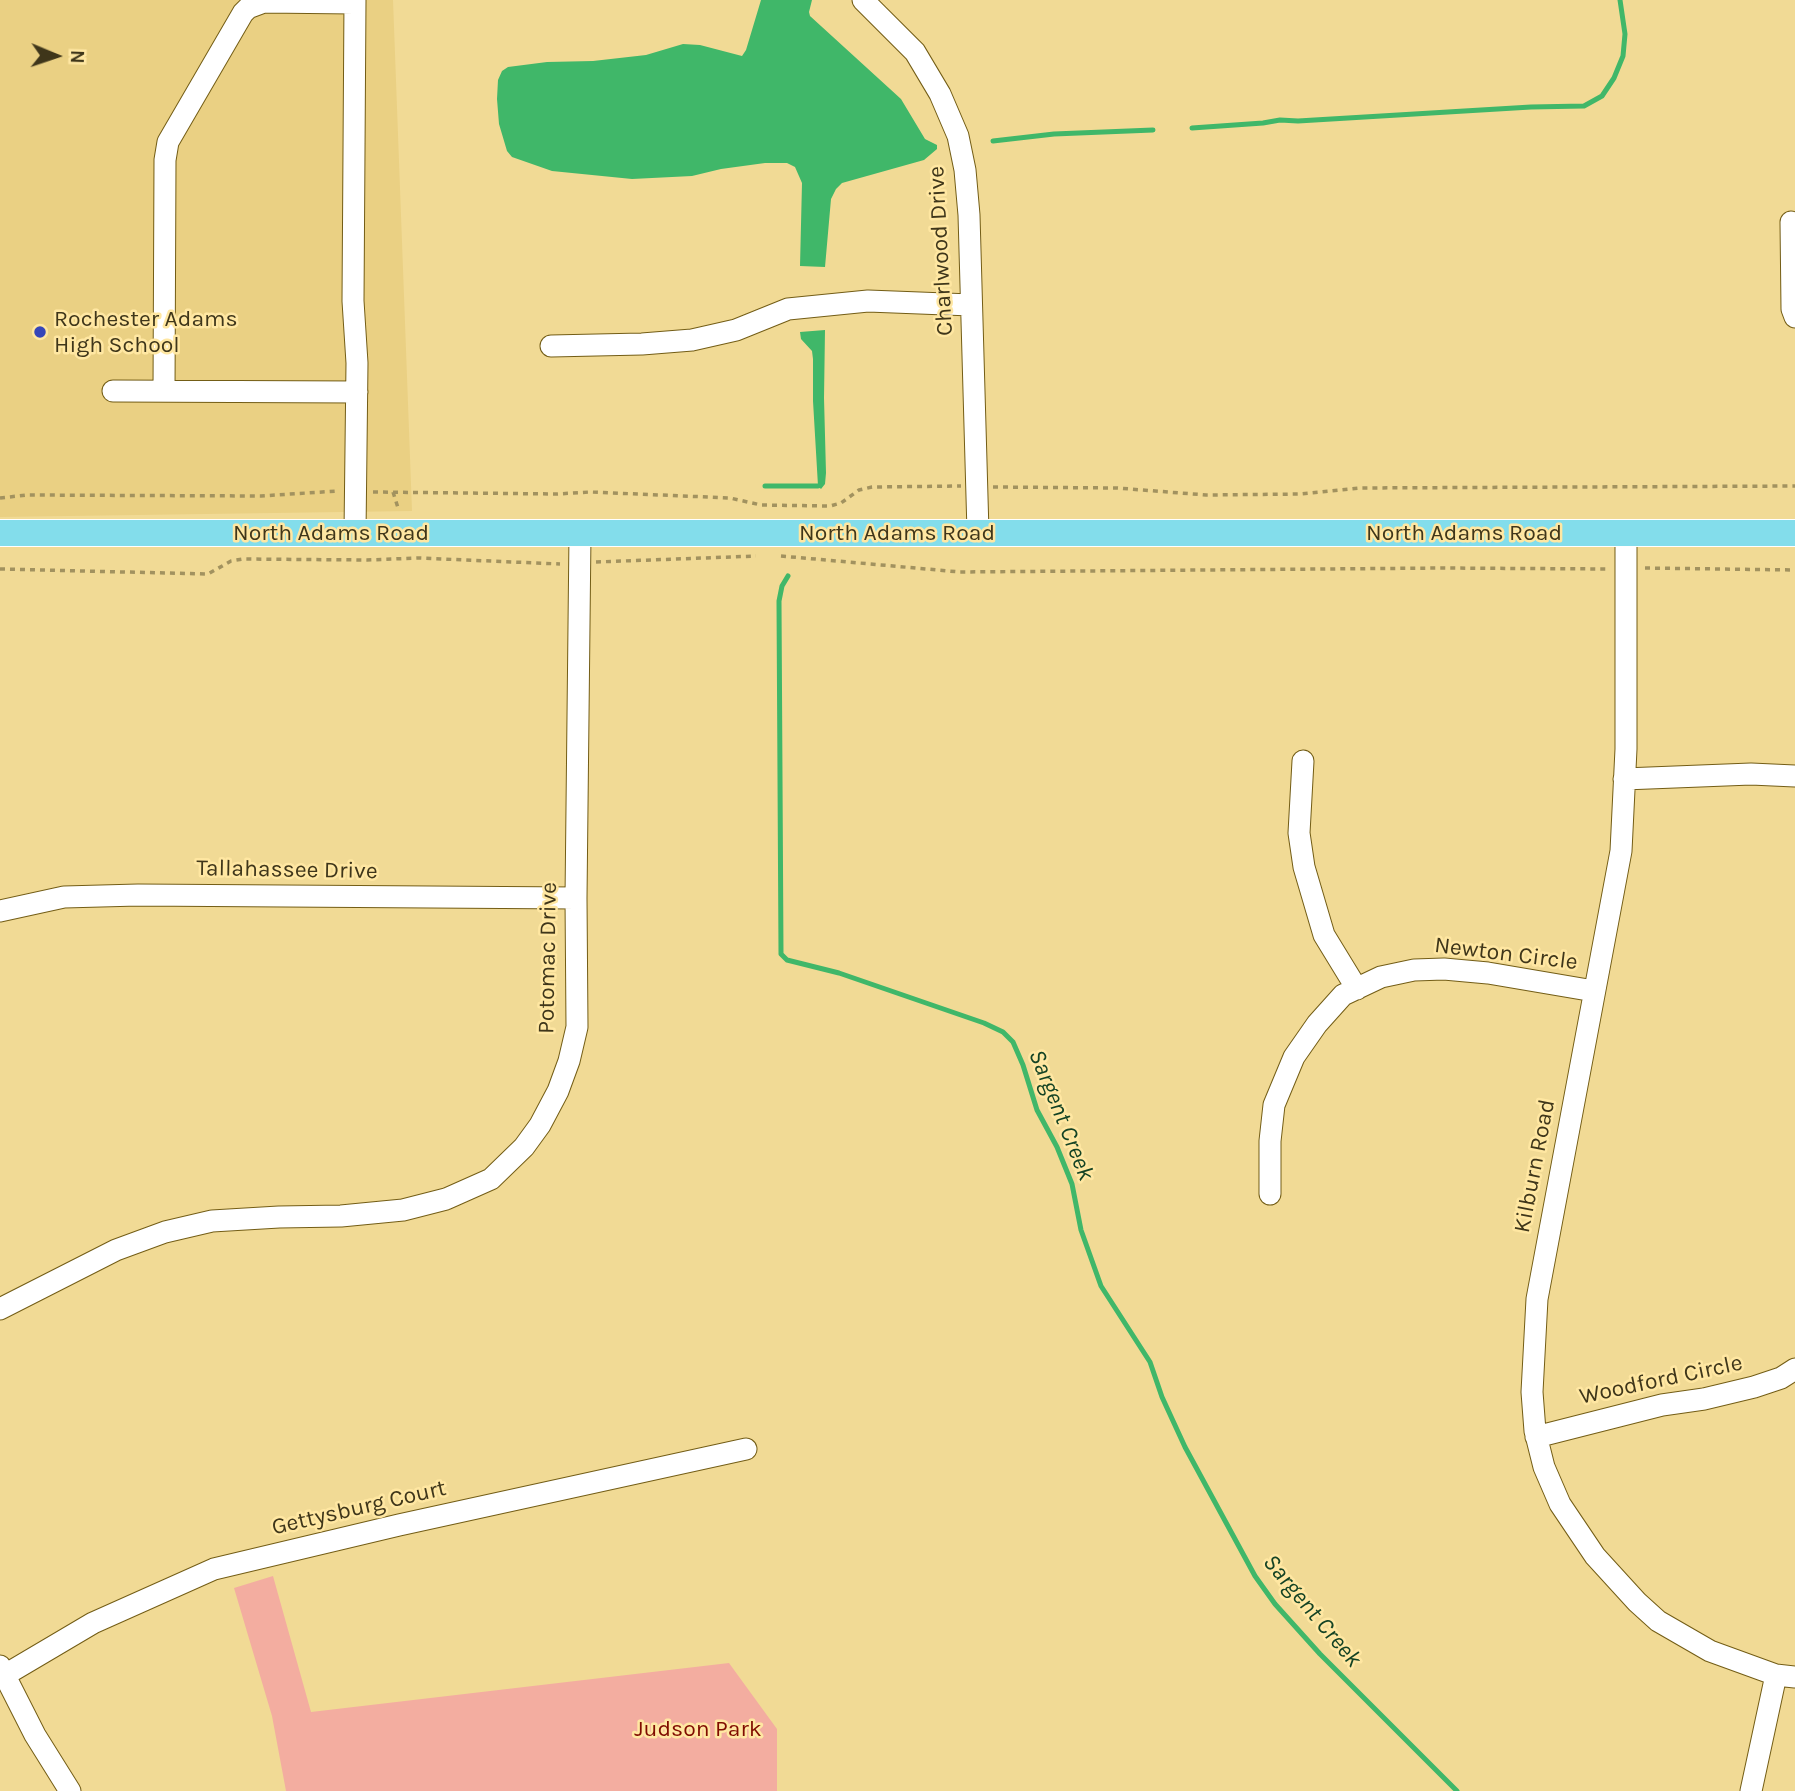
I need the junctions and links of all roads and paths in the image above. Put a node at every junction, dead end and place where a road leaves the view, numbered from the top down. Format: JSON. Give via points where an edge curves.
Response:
{"nodes":[{"id":1,"x":863,"y":0,"type":"edge"},
{"id":2,"x":355,"y":2,"type":"edge"},
{"id":3,"x":1791,"y":222,"type":"dead end"},
{"id":4,"x":971,"y":305,"type":"junction"},
{"id":5,"x":1795,"y":317,"type":"edge"},
{"id":6,"x":551,"y":345,"type":"dead end"},
{"id":7,"x":113,"y":391,"type":"dead end"},
{"id":8,"x":164,"y":391,"type":"junction"},
{"id":9,"x":357,"y":392,"type":"junction"},
{"id":10,"x":1795,"y":485,"type":"edge"},
{"id":11,"x":964,"y":486,"type":"dead end"},
{"id":12,"x":992,"y":487,"type":"dead end"},
{"id":13,"x":339,"y":491,"type":"dead end"},
{"id":14,"x":375,"y":492,"type":"dead end"},
{"id":15,"x":392,"y":492,"type":"junction"},
{"id":16,"x":0,"y":498,"type":"edge"},
{"id":17,"x":399,"y":510,"type":"dead end"},
{"id":18,"x":0,"y":533,"type":"edge"},
{"id":19,"x":355,"y":533,"type":"junction"},
{"id":20,"x":978,"y":533,"type":"junction"},
{"id":21,"x":1626,"y":533,"type":"junction"},
{"id":22,"x":1795,"y":533,"type":"edge"},
{"id":23,"x":580,"y":534,"type":"junction"},
{"id":24,"x":760,"y":556,"type":"dead end"},
{"id":25,"x":779,"y":556,"type":"dead end"},
{"id":26,"x":605,"y":561,"type":"dead end"},
{"id":27,"x":560,"y":564,"type":"dead end"},
{"id":28,"x":1641,"y":568,"type":"dead end"},
{"id":29,"x":0,"y":569,"type":"edge"},
{"id":30,"x":1612,"y":569,"type":"dead end"},
{"id":31,"x":1795,"y":569,"type":"edge"},
{"id":32,"x":1303,"y":761,"type":"dead end"},
{"id":33,"x":1795,"y":776,"type":"edge"},
{"id":34,"x":1624,"y":779,"type":"junction"},
{"id":35,"x":576,"y":898,"type":"junction"},
{"id":36,"x":0,"y":911,"type":"edge"},
{"id":37,"x":1357,"y":989,"type":"junction"},
{"id":38,"x":1594,"y":991,"type":"junction"},
{"id":39,"x":1270,"y":1194,"type":"dead end"},
{"id":40,"x":0,"y":1309,"type":"edge"},
{"id":41,"x":1795,"y":1369,"type":"edge"},
{"id":42,"x":1536,"y":1437,"type":"junction"},
{"id":43,"x":746,"y":1449,"type":"dead end"},
{"id":44,"x":2,"y":1671,"type":"edge"},
{"id":45,"x":1785,"y":1676,"type":"edge"},
{"id":46,"x":70,"y":1791,"type":"edge"},
{"id":47,"x":1751,"y":1791,"type":"edge"}],
"edges":[{"from":1,"to":4,"type":"street","name":"Charlwood Drive","via":[[915,52],[958,135],[965,170]]},
{"from":2,"to":8,"type":"street","via":[[264,2],[248,8],[168,142],[164,160]]},
{"from":2,"to":9,"type":"street","via":[[353,301]]},
{"from":3,"to":5,"type":"street"},
{"from":4,"to":6,"type":"street","via":[[868,301],[788,309],[736,330],[692,340]]},
{"from":4,"to":20,"type":"street","name":"Charlwood Drive"},
{"from":7,"to":8,"type":"street"},
{"from":8,"to":9,"type":"street"},
{"from":9,"to":19,"type":"street"},
{"from":10,"to":12,"type":"path","via":[[1359,488],[1289,495]]},
{"from":11,"to":15,"type":"path","via":[[872,487],[830,506],[590,492]]},
{"from":13,"to":16,"type":"path"},
{"from":14,"to":15,"type":"path"},
{"from":15,"to":17,"type":"path"},
{"from":18,"to":19,"type":"main road","name":"North Adams Road"},
{"from":19,"to":23,"type":"main road","name":"North Adams Road"},
{"from":20,"to":21,"type":"main road","name":"North Adams Road"},
{"from":20,"to":23,"type":"main road","name":"North Adams Road"},
{"from":21,"to":22,"type":"main road","name":"North Adams Road"},
{"from":21,"to":34,"type":"street","name":"Kilburn Road"},
{"from":23,"to":35,"type":"street","name":"Potomac Drive"},
{"from":24,"to":26,"type":"path"},
{"from":25,"to":30,"type":"path","via":[[960,572]]},
{"from":27,"to":29,"type":"path","via":[[419,558],[243,559],[208,574]]},
{"from":28,"to":31,"type":"path"},
{"from":32,"to":37,"type":"street","via":[[1299,833],[1304,867],[1324,935]]},
{"from":33,"to":34,"type":"street"},
{"from":34,"to":38,"type":"street","name":"Kilburn Road","via":[[1621,851]]},
{"from":35,"to":36,"type":"street","name":"Tallahassee Drive","via":[[138,895],[64,897]]},
{"from":35,"to":40,"type":"street","name":"Potomac Drive","via":[[577,1027],[569,1061],[540,1125],[491,1180],[446,1199],[402,1210],[212,1222],[164,1232],[116,1250]]},
{"from":37,"to":38,"type":"street","name":"Newton Circle","via":[[1392,975],[1444,969]]},
{"from":37,"to":39,"type":"street","name":"Newton Circle","via":[[1343,995],[1294,1057],[1274,1105]]},
{"from":38,"to":42,"type":"street","name":"Kilburn Road","via":[[1537,1299],[1532,1392]]},
{"from":41,"to":42,"type":"street","name":"Woodford Circle","via":[[1754,1387]]},
{"from":42,"to":45,"type":"street","name":"Kilburn Road","via":[[1560,1504],[1595,1556],[1637,1602],[1658,1621],[1710,1651]]},
{"from":43,"to":44,"type":"street","name":"Gettysburg Court","via":[[214,1569],[93,1623]]},
{"from":44,"to":46,"type":"street"},
{"from":45,"to":47,"type":"street"}]}
